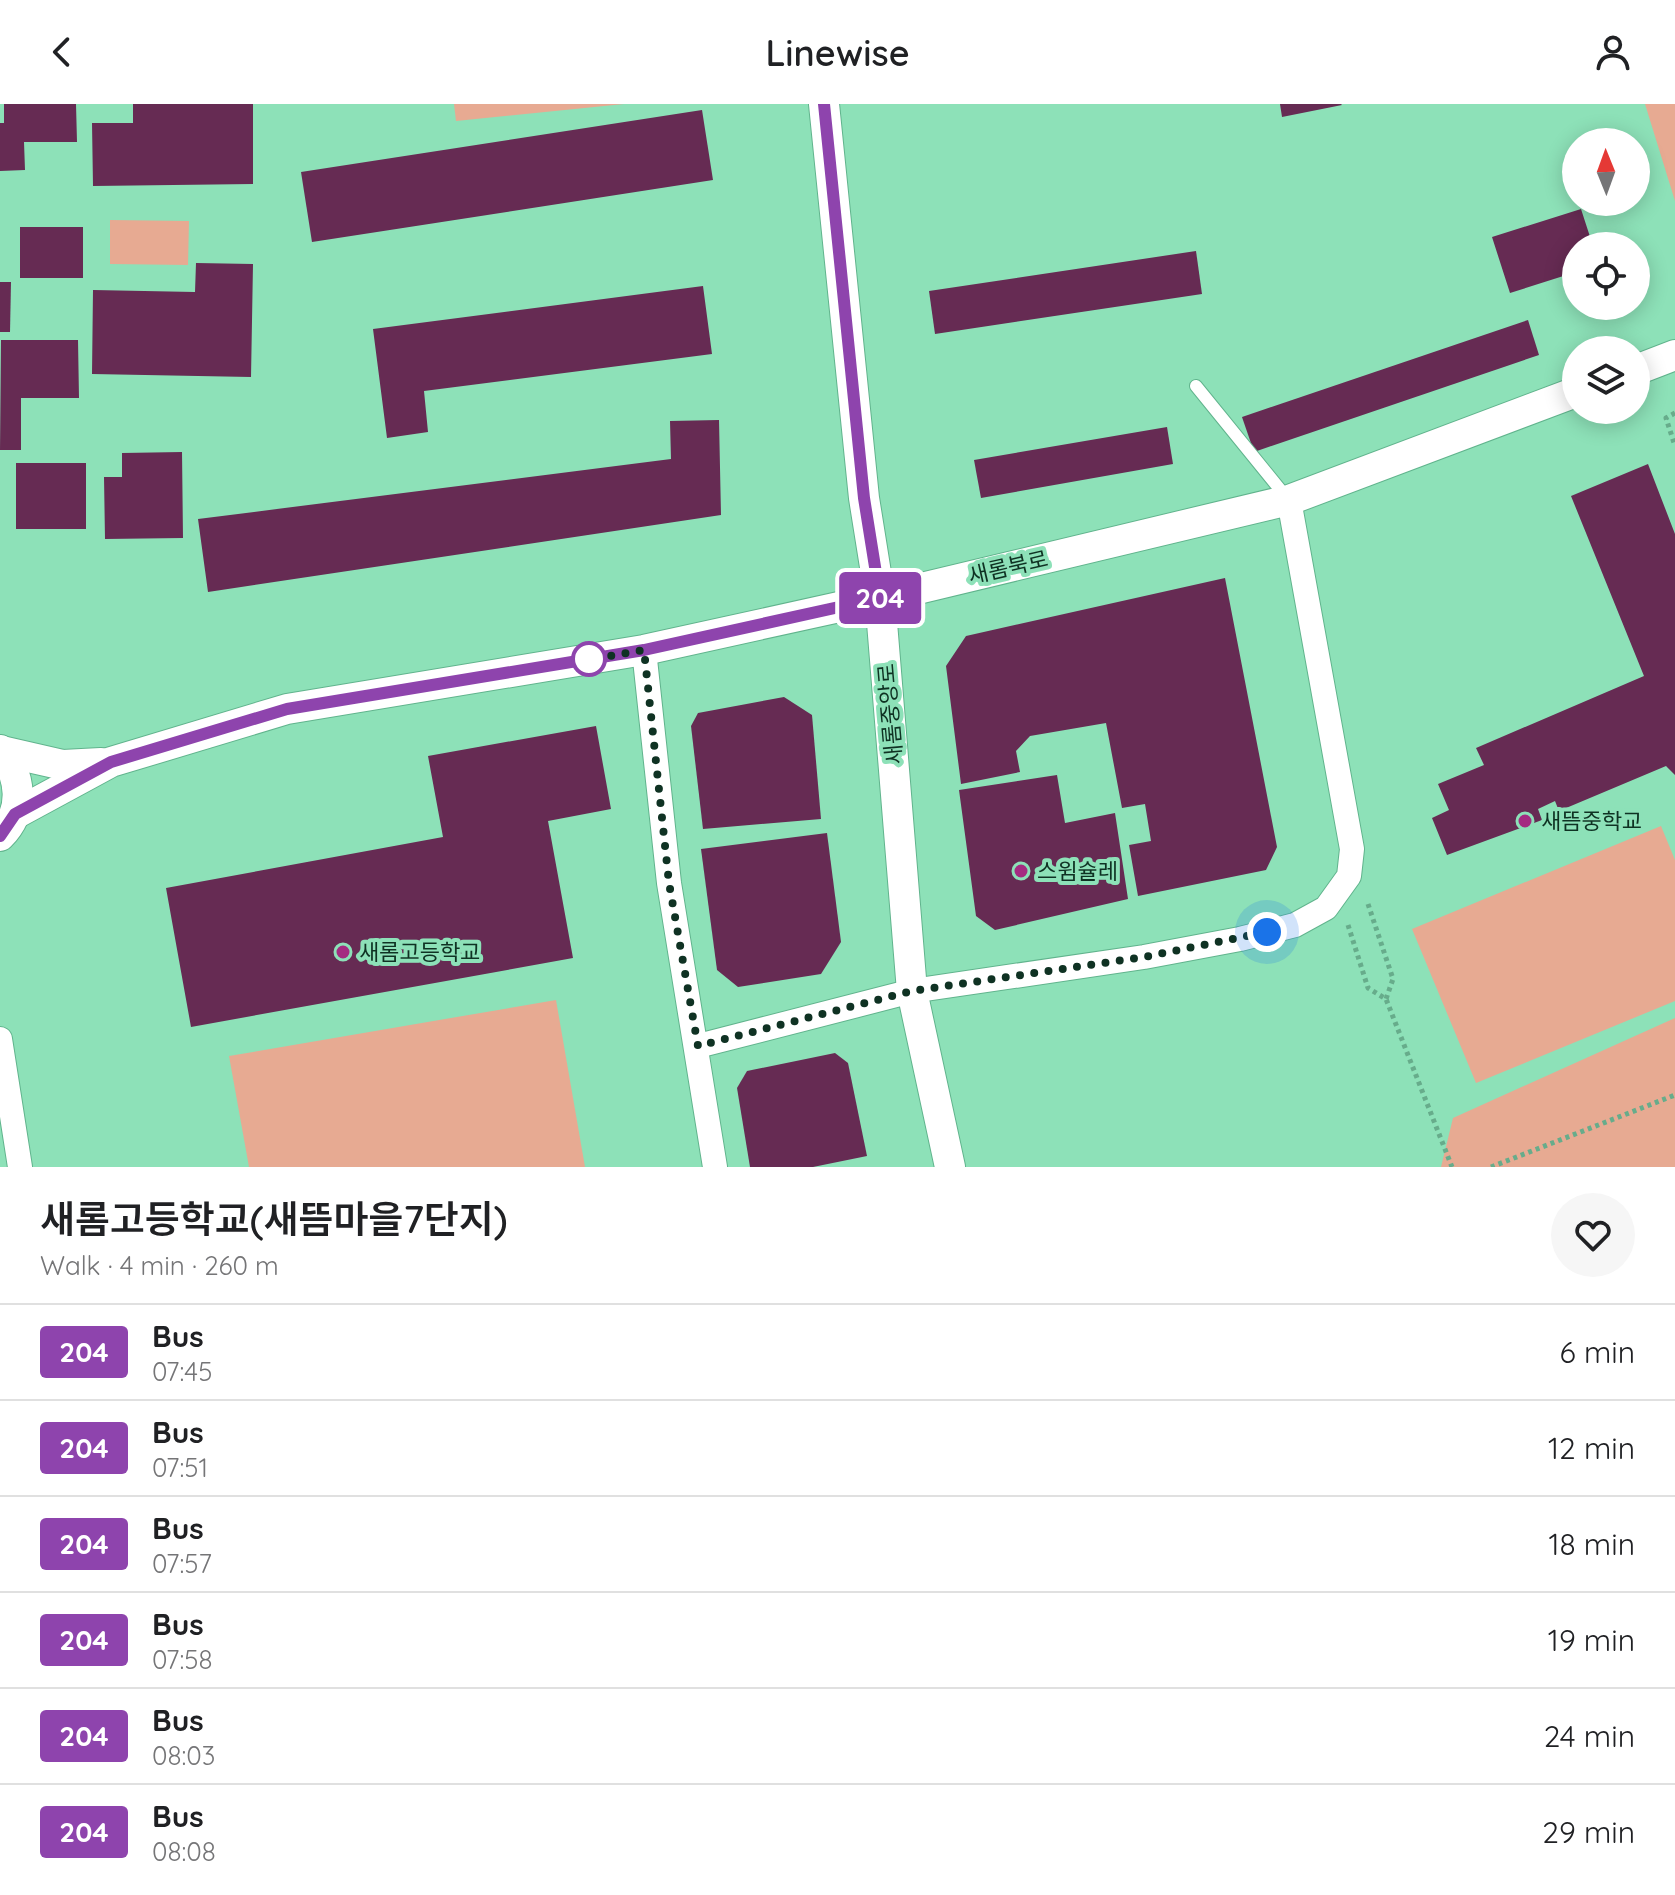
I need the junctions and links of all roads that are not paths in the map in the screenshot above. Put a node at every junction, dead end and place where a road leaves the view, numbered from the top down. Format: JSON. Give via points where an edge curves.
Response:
{"nodes":[{"id":1,"x":824,"y":104,"type":"edge"},
{"id":2,"x":1675,"y":355,"type":"edge"},
{"id":3,"x":1650,"y":365,"type":"edge"},
{"id":4,"x":1196,"y":386,"type":"dead end"},
{"id":5,"x":1562,"y":397,"type":"edge"},
{"id":6,"x":1289,"y":500,"type":"junction"},
{"id":7,"x":880,"y":598,"type":"junction"},
{"id":8,"x":644,"y":650,"type":"junction"},
{"id":9,"x":1,"y":750,"type":"edge"},
{"id":10,"x":111,"y":762,"type":"junction"},
{"id":11,"x":8,"y":825,"type":"edge"},
{"id":12,"x":912,"y":991,"type":"junction"},
{"id":13,"x":0,"y":1039,"type":"edge"},
{"id":14,"x":698,"y":1046,"type":"junction"},
{"id":15,"x":20,"y":1167,"type":"edge"},
{"id":16,"x":715,"y":1167,"type":"edge"},
{"id":17,"x":950,"y":1167,"type":"edge"}],
"edges":[{"from":1,"to":7,"type":"street","name":"새롬중앙로","via":[[864,498]]},
{"from":2,"to":3,"type":"street"},
{"from":4,"to":6,"type":"lane"},
{"from":5,"to":6,"type":"street","name":"새롬북로"},
{"from":6,"to":7,"type":"street","name":"새롬북로"},
{"from":6,"to":12,"type":"street","via":[[1352,849],[1349,876],[1326,908],[1295,925],[1240,939]]},
{"from":7,"to":8,"type":"street","name":"새롬북로"},
{"from":7,"to":12,"type":"street","name":"새롬중앙로"},
{"from":8,"to":10,"type":"street","name":"새롬북로","via":[[287,709]]},
{"from":8,"to":14,"type":"street","via":[[669,883]]},
{"from":9,"to":10,"type":"street","via":[[63,765]]},
{"from":9,"to":11,"type":"street","via":[[17,781],[18,797]]},
{"from":10,"to":11,"type":"street","name":"새롬북로"},
{"from":12,"to":14,"type":"street"},
{"from":12,"to":17,"type":"street","name":"새롬중앙로"},
{"from":13,"to":15,"type":"street"},
{"from":14,"to":16,"type":"street"}]}
